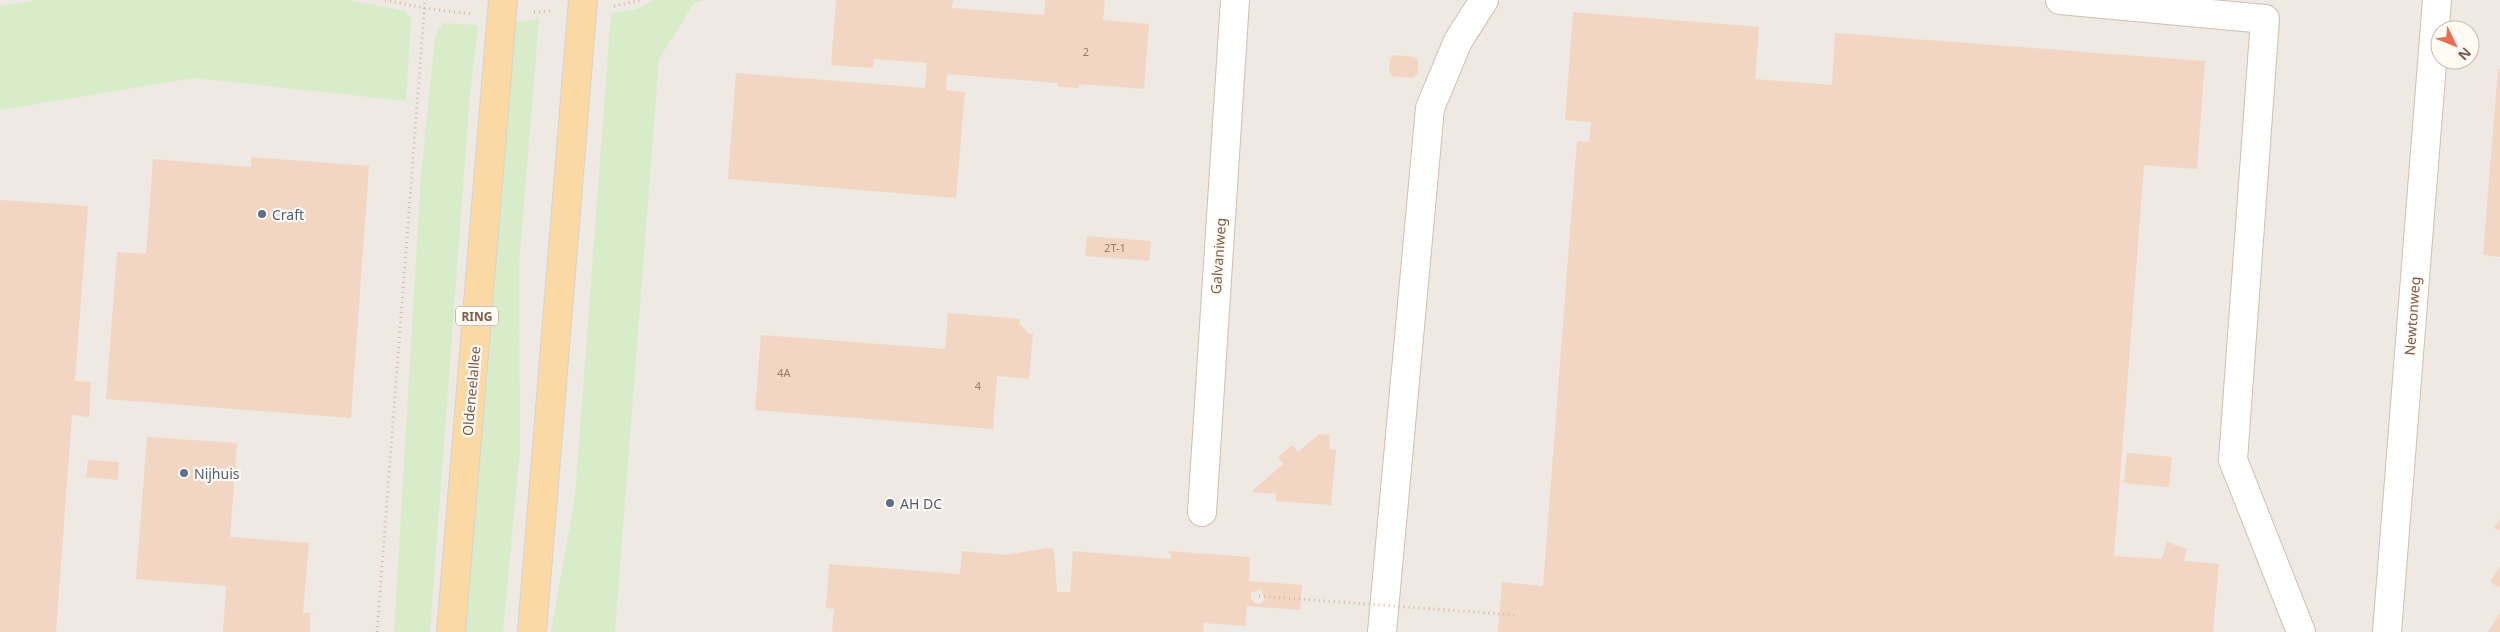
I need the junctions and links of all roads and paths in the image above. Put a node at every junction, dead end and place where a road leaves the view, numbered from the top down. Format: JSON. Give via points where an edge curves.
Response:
{"nodes":[{"id":1,"x":385,"y":0,"type":"edge"},
{"id":2,"x":425,"y":0,"type":"edge"},
{"id":3,"x":583,"y":0,"type":"edge"},
{"id":4,"x":1235,"y":0,"type":"edge"},
{"id":5,"x":1484,"y":0,"type":"edge"},
{"id":6,"x":2060,"y":0,"type":"edge"},
{"id":7,"x":2437,"y":0,"type":"edge"},
{"id":8,"x":502,"y":7,"type":"edge"},
{"id":9,"x":424,"y":8,"type":"junction"},
{"id":10,"x":1202,"y":512,"type":"dead end"},
{"id":11,"x":1259,"y":596,"type":"dead end"},
{"id":12,"x":1515,"y":615,"type":"dead end"},
{"id":13,"x":377,"y":632,"type":"edge"},
{"id":14,"x":451,"y":632,"type":"edge"},
{"id":15,"x":532,"y":632,"type":"edge"},
{"id":16,"x":1382,"y":632,"type":"edge"},
{"id":17,"x":2302,"y":632,"type":"edge"},
{"id":18,"x":2387,"y":632,"type":"edge"}],
"edges":[{"from":1,"to":9,"type":"path"},
{"from":2,"to":9,"type":"path"},
{"from":3,"to":15,"type":"main road"},
{"from":4,"to":10,"type":"street","name":"Galvaniweg"},
{"from":5,"to":16,"type":"street","via":[[1458,41],[1430,108]]},
{"from":6,"to":17,"type":"street","via":[[2265,19],[2233,460]]},
{"from":7,"to":18,"type":"street","name":"Newtonweg"},
{"from":8,"to":9,"type":"path","via":[[466,14]]},
{"from":8,"to":14,"type":"main road","name":"Oldeneelallee","number":"RING"},
{"from":9,"to":13,"type":"path"},
{"from":11,"to":12,"type":"path","bridge":true}]}
